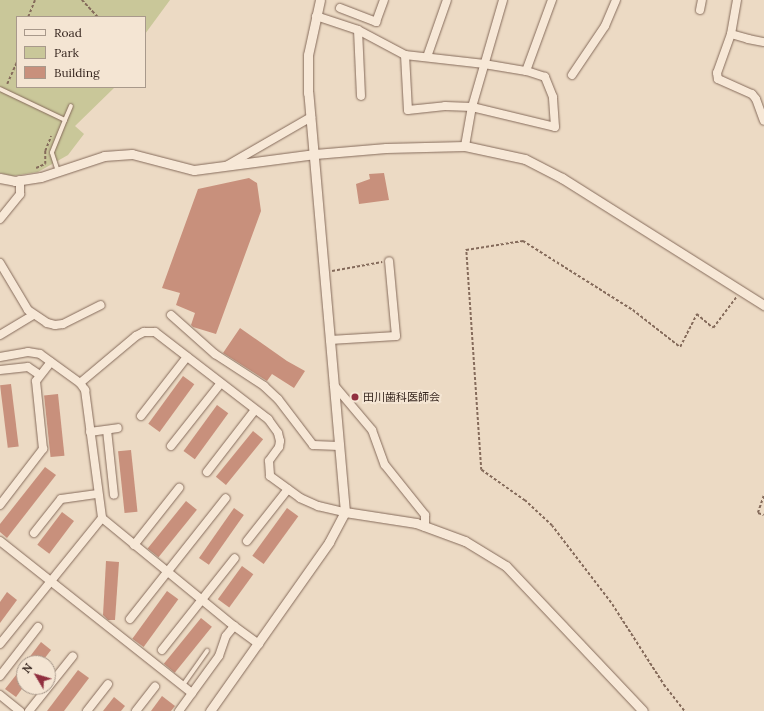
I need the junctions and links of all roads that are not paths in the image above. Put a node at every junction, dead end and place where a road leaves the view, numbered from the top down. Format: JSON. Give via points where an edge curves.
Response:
{"nodes":[{"id":1,"x":320,"y":0,"type":"edge"},
{"id":2,"x":384,"y":0,"type":"edge"},
{"id":3,"x":447,"y":0,"type":"edge"},
{"id":4,"x":503,"y":0,"type":"edge"},
{"id":5,"x":552,"y":0,"type":"edge"},
{"id":6,"x":616,"y":0,"type":"edge"},
{"id":7,"x":702,"y":0,"type":"edge"},
{"id":8,"x":737,"y":0,"type":"edge"},
{"id":9,"x":340,"y":8,"type":"dead end"},
{"id":10,"x":700,"y":10,"type":"dead end"},
{"id":11,"x":316,"y":16,"type":"junction"},
{"id":12,"x":358,"y":30,"type":"junction"},
{"id":13,"x":731,"y":34,"type":"junction"},
{"id":14,"x":764,"y":42,"type":"edge"},
{"id":15,"x":405,"y":55,"type":"junction"},
{"id":16,"x":427,"y":57,"type":"junction"},
{"id":17,"x":484,"y":64,"type":"junction"},
{"id":18,"x":526,"y":71,"type":"junction"},
{"id":19,"x":572,"y":75,"type":"dead end"},
{"id":20,"x":0,"y":89,"type":"edge"},
{"id":21,"x":361,"y":96,"type":"dead end"},
{"id":22,"x":71,"y":106,"type":"dead end"},
{"id":23,"x":472,"y":107,"type":"junction"},
{"id":24,"x":311,"y":117,"type":"junction"},
{"id":25,"x":65,"y":120,"type":"junction"},
{"id":26,"x":764,"y":121,"type":"edge"},
{"id":27,"x":465,"y":146,"type":"junction"},
{"id":28,"x":315,"y":154,"type":"junction"},
{"id":29,"x":225,"y":167,"type":"junction"},
{"id":30,"x":58,"y":171,"type":"junction"},
{"id":31,"x":0,"y":178,"type":"edge"},
{"id":32,"x":20,"y":180,"type":"junction"},
{"id":33,"x":0,"y":220,"type":"edge"},
{"id":34,"x":389,"y":261,"type":"road end"},
{"id":35,"x":0,"y":263,"type":"edge"},
{"id":36,"x":100,"y":305,"type":"dead end"},
{"id":37,"x":764,"y":305,"type":"edge"},
{"id":38,"x":32,"y":315,"type":"junction"},
{"id":39,"x":171,"y":315,"type":"dead end"},
{"id":40,"x":0,"y":335,"type":"edge"},
{"id":41,"x":330,"y":340,"type":"junction"},
{"id":42,"x":0,"y":357,"type":"edge"},
{"id":43,"x":187,"y":357,"type":"junction"},
{"id":44,"x":51,"y":362,"type":"junction"},
{"id":45,"x":0,"y":370,"type":"edge"},
{"id":46,"x":40,"y":375,"type":"junction"},
{"id":47,"x":80,"y":383,"type":"junction"},
{"id":48,"x":221,"y":383,"type":"junction"},
{"id":49,"x":334,"y":385,"type":"junction"},
{"id":50,"x":255,"y":410,"type":"junction"},
{"id":51,"x":142,"y":416,"type":"dead end"},
{"id":52,"x":118,"y":428,"type":"dead end"},
{"id":53,"x":107,"y":430,"type":"junction"},
{"id":54,"x":90,"y":432,"type":"junction"},
{"id":55,"x":171,"y":446,"type":"dead end"},
{"id":56,"x":339,"y":446,"type":"junction"},
{"id":57,"x":207,"y":472,"type":"dead end"},
{"id":58,"x":179,"y":488,"type":"dead end"},
{"id":59,"x":288,"y":489,"type":"junction"},
{"id":60,"x":98,"y":494,"type":"junction"},
{"id":61,"x":114,"y":495,"type":"dead end"},
{"id":62,"x":226,"y":498,"type":"dead end"},
{"id":63,"x":0,"y":505,"type":"edge"},
{"id":64,"x":345,"y":512,"type":"junction"},
{"id":65,"x":102,"y":518,"type":"junction"},
{"id":66,"x":425,"y":526,"type":"junction"},
{"id":67,"x":34,"y":533,"type":"dead end"},
{"id":68,"x":0,"y":541,"type":"edge"},
{"id":69,"x":247,"y":541,"type":"dead end"},
{"id":70,"x":134,"y":545,"type":"junction"},
{"id":71,"x":235,"y":558,"type":"dead end"},
{"id":72,"x":168,"y":572,"type":"junction"},
{"id":73,"x":52,"y":581,"type":"junction"},
{"id":74,"x":201,"y":600,"type":"junction"},
{"id":75,"x":130,"y":620,"type":"dead end"},
{"id":76,"x":234,"y":626,"type":"junction"},
{"id":77,"x":38,"y":627,"type":"dead end"},
{"id":78,"x":0,"y":644,"type":"edge"},
{"id":79,"x":259,"y":644,"type":"junction"},
{"id":80,"x":162,"y":650,"type":"dead end"},
{"id":81,"x":207,"y":651,"type":"dead end"},
{"id":82,"x":73,"y":656,"type":"dead end"},
{"id":83,"x":0,"y":676,"type":"edge"},
{"id":84,"x":108,"y":684,"type":"dead end"},
{"id":85,"x":183,"y":685,"type":"junction"},
{"id":86,"x":155,"y":687,"type":"dead end"},
{"id":87,"x":192,"y":693,"type":"junction"},
{"id":88,"x":0,"y":695,"type":"edge"},
{"id":89,"x":20,"y":711,"type":"edge"},
{"id":90,"x":29,"y":711,"type":"edge"},
{"id":91,"x":87,"y":711,"type":"edge"},
{"id":92,"x":136,"y":711,"type":"edge"},
{"id":93,"x":178,"y":711,"type":"edge"},
{"id":94,"x":210,"y":711,"type":"edge"},
{"id":95,"x":643,"y":711,"type":"edge"}],
"edges":[{"from":1,"to":11,"type":"street"},
{"from":2,"to":9,"type":"street","via":[[376,22]]},
{"from":3,"to":16,"type":"street"},
{"from":4,"to":17,"type":"street"},
{"from":5,"to":18,"type":"street"},
{"from":6,"to":19,"type":"street","via":[[605,26]]},
{"from":7,"to":10,"type":"street"},
{"from":8,"to":13,"type":"street"},
{"from":11,"to":12,"type":"street"},
{"from":11,"to":24,"type":"street","via":[[308,55]]},
{"from":12,"to":15,"type":"street"},
{"from":12,"to":21,"type":"street"},
{"from":13,"to":14,"type":"street"},
{"from":13,"to":26,"type":"street","via":[[716,73],[718,79],[752,94]]},
{"from":15,"to":16,"type":"street"},
{"from":15,"to":23,"type":"street","via":[[408,110],[445,106]]},
{"from":16,"to":17,"type":"street"},
{"from":17,"to":18,"type":"street"},
{"from":17,"to":23,"type":"street"},
{"from":18,"to":23,"type":"street","via":[[545,77],[553,97],[555,128]]},
{"from":20,"to":25,"type":"lane"},
{"from":22,"to":25,"type":"lane"},
{"from":23,"to":27,"type":"street"},
{"from":24,"to":28,"type":"street"},
{"from":24,"to":29,"type":"street"},
{"from":25,"to":30,"type":"lane","via":[[53,148]]},
{"from":27,"to":28,"type":"street","via":[[389,147]]},
{"from":27,"to":37,"type":"street","via":[[525,160],[562,178]]},
{"from":28,"to":29,"type":"street"},
{"from":28,"to":41,"type":"street"},
{"from":29,"to":30,"type":"street","via":[[194,170],[132,154],[104,156]]},
{"from":30,"to":32,"type":"street"},
{"from":31,"to":32,"type":"street"},
{"from":32,"to":33,"type":"street","via":[[20,194]]},
{"from":34,"to":41,"type":"street","via":[[396,336]]},
{"from":35,"to":38,"type":"street"},
{"from":36,"to":38,"type":"street","via":[[71,321],[55,325]]},
{"from":38,"to":40,"type":"street"},
{"from":39,"to":56,"type":"street","via":[[215,354],[264,386],[278,399],[313,445]]},
{"from":41,"to":49,"type":"street"},
{"from":42,"to":44,"type":"street","via":[[28,352],[40,354]]},
{"from":43,"to":47,"type":"street","via":[[155,332],[144,332]]},
{"from":43,"to":48,"type":"street"},
{"from":43,"to":51,"type":"street"},
{"from":44,"to":46,"type":"street"},
{"from":44,"to":47,"type":"street"},
{"from":45,"to":46,"type":"street","via":[[28,367]]},
{"from":46,"to":63,"type":"street","via":[[36,380],[43,449]]},
{"from":47,"to":54,"type":"street","via":[[85,390]]},
{"from":48,"to":50,"type":"street"},
{"from":48,"to":55,"type":"street"},
{"from":49,"to":56,"type":"street"},
{"from":49,"to":66,"type":"street","via":[[372,430],[385,465],[425,515]]},
{"from":50,"to":57,"type":"street"},
{"from":50,"to":59,"type":"street","via":[[268,419],[278,433],[279,447],[269,462],[270,476]]},
{"from":52,"to":53,"type":"street"},
{"from":53,"to":54,"type":"street"},
{"from":53,"to":61,"type":"street"},
{"from":54,"to":60,"type":"street"},
{"from":56,"to":64,"type":"street"},
{"from":58,"to":70,"type":"street"},
{"from":59,"to":64,"type":"street","via":[[318,506]]},
{"from":59,"to":69,"type":"street"},
{"from":60,"to":65,"type":"street"},
{"from":60,"to":67,"type":"street","via":[[61,499]]},
{"from":62,"to":72,"type":"street"},
{"from":64,"to":66,"type":"street"},
{"from":64,"to":79,"type":"street","via":[[329,542]]},
{"from":65,"to":70,"type":"street"},
{"from":65,"to":73,"type":"street"},
{"from":66,"to":95,"type":"street","via":[[465,541],[506,566]]},
{"from":68,"to":73,"type":"street"},
{"from":70,"to":72,"type":"street"},
{"from":71,"to":74,"type":"street"},
{"from":72,"to":74,"type":"street"},
{"from":72,"to":75,"type":"street"},
{"from":73,"to":78,"type":"street"},
{"from":73,"to":85,"type":"street"},
{"from":74,"to":76,"type":"street"},
{"from":74,"to":80,"type":"street"},
{"from":76,"to":79,"type":"street"},
{"from":76,"to":87,"type":"street","via":[[226,636],[219,656]]},
{"from":77,"to":83,"type":"street"},
{"from":79,"to":94,"type":"street"},
{"from":81,"to":85,"type":"lane"},
{"from":82,"to":90,"type":"street"},
{"from":84,"to":91,"type":"street"},
{"from":85,"to":87,"type":"street"},
{"from":86,"to":92,"type":"street"},
{"from":87,"to":93,"type":"street"},
{"from":88,"to":89,"type":"street"}]}
